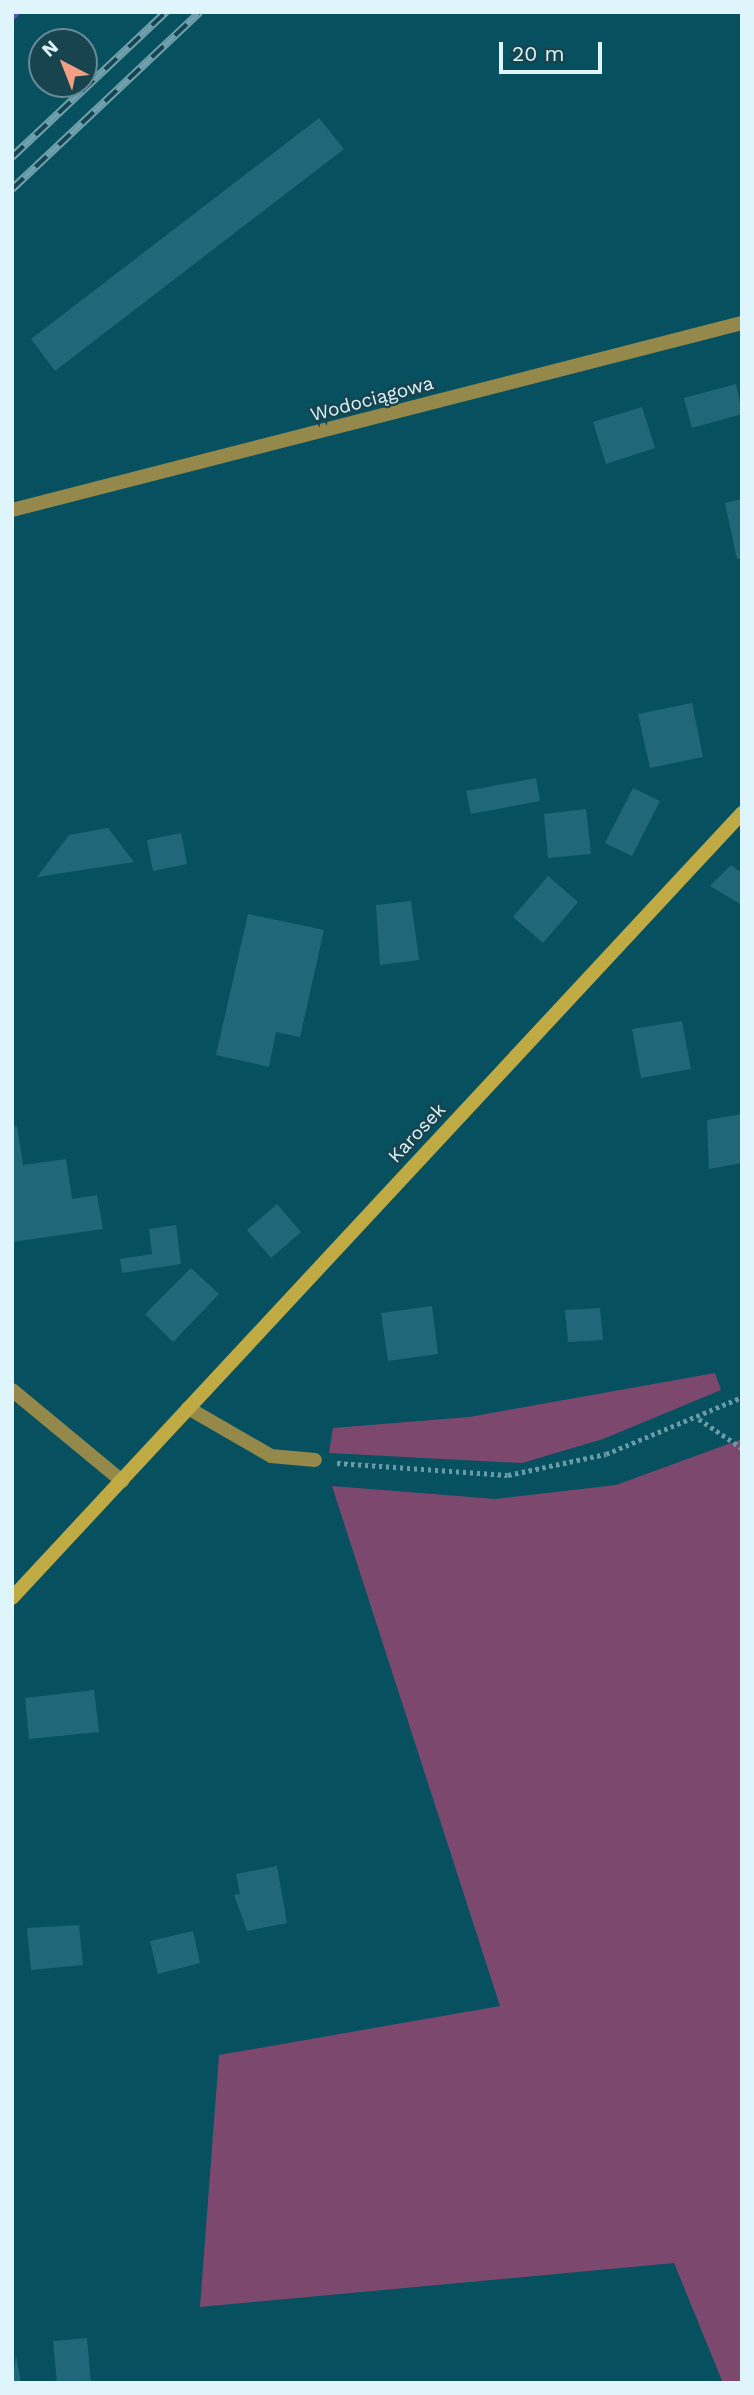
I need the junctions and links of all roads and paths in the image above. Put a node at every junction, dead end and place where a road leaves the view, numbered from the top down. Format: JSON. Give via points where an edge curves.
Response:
{"nodes":[{"id":1,"x":742,"y":323,"type":"edge"},
{"id":2,"x":12,"y":510,"type":"edge"},
{"id":3,"x":742,"y":813,"type":"edge"},
{"id":4,"x":12,"y":1390,"type":"edge"},
{"id":5,"x":742,"y":1397,"type":"edge"},
{"id":6,"x":188,"y":1408,"type":"junction"},
{"id":7,"x":699,"y":1419,"type":"junction"},
{"id":8,"x":742,"y":1448,"type":"edge"},
{"id":9,"x":316,"y":1460,"type":"joint"},
{"id":10,"x":122,"y":1481,"type":"junction"},
{"id":11,"x":12,"y":1598,"type":"edge"}],
"edges":[{"from":1,"to":2,"type":"street","name":"Wodociągowa"},
{"from":3,"to":6,"type":"street","name":"Karosek"},
{"from":4,"to":10,"type":"street"},
{"from":5,"to":7,"type":"path"},
{"from":6,"to":9,"type":"street","via":[[271,1455]]},
{"from":6,"to":10,"type":"street","name":"Karosek"},
{"from":7,"to":8,"type":"path"},
{"from":7,"to":9,"type":"path","via":[[606,1454],[508,1475]]},
{"from":10,"to":11,"type":"street","name":"Karosek"}]}
